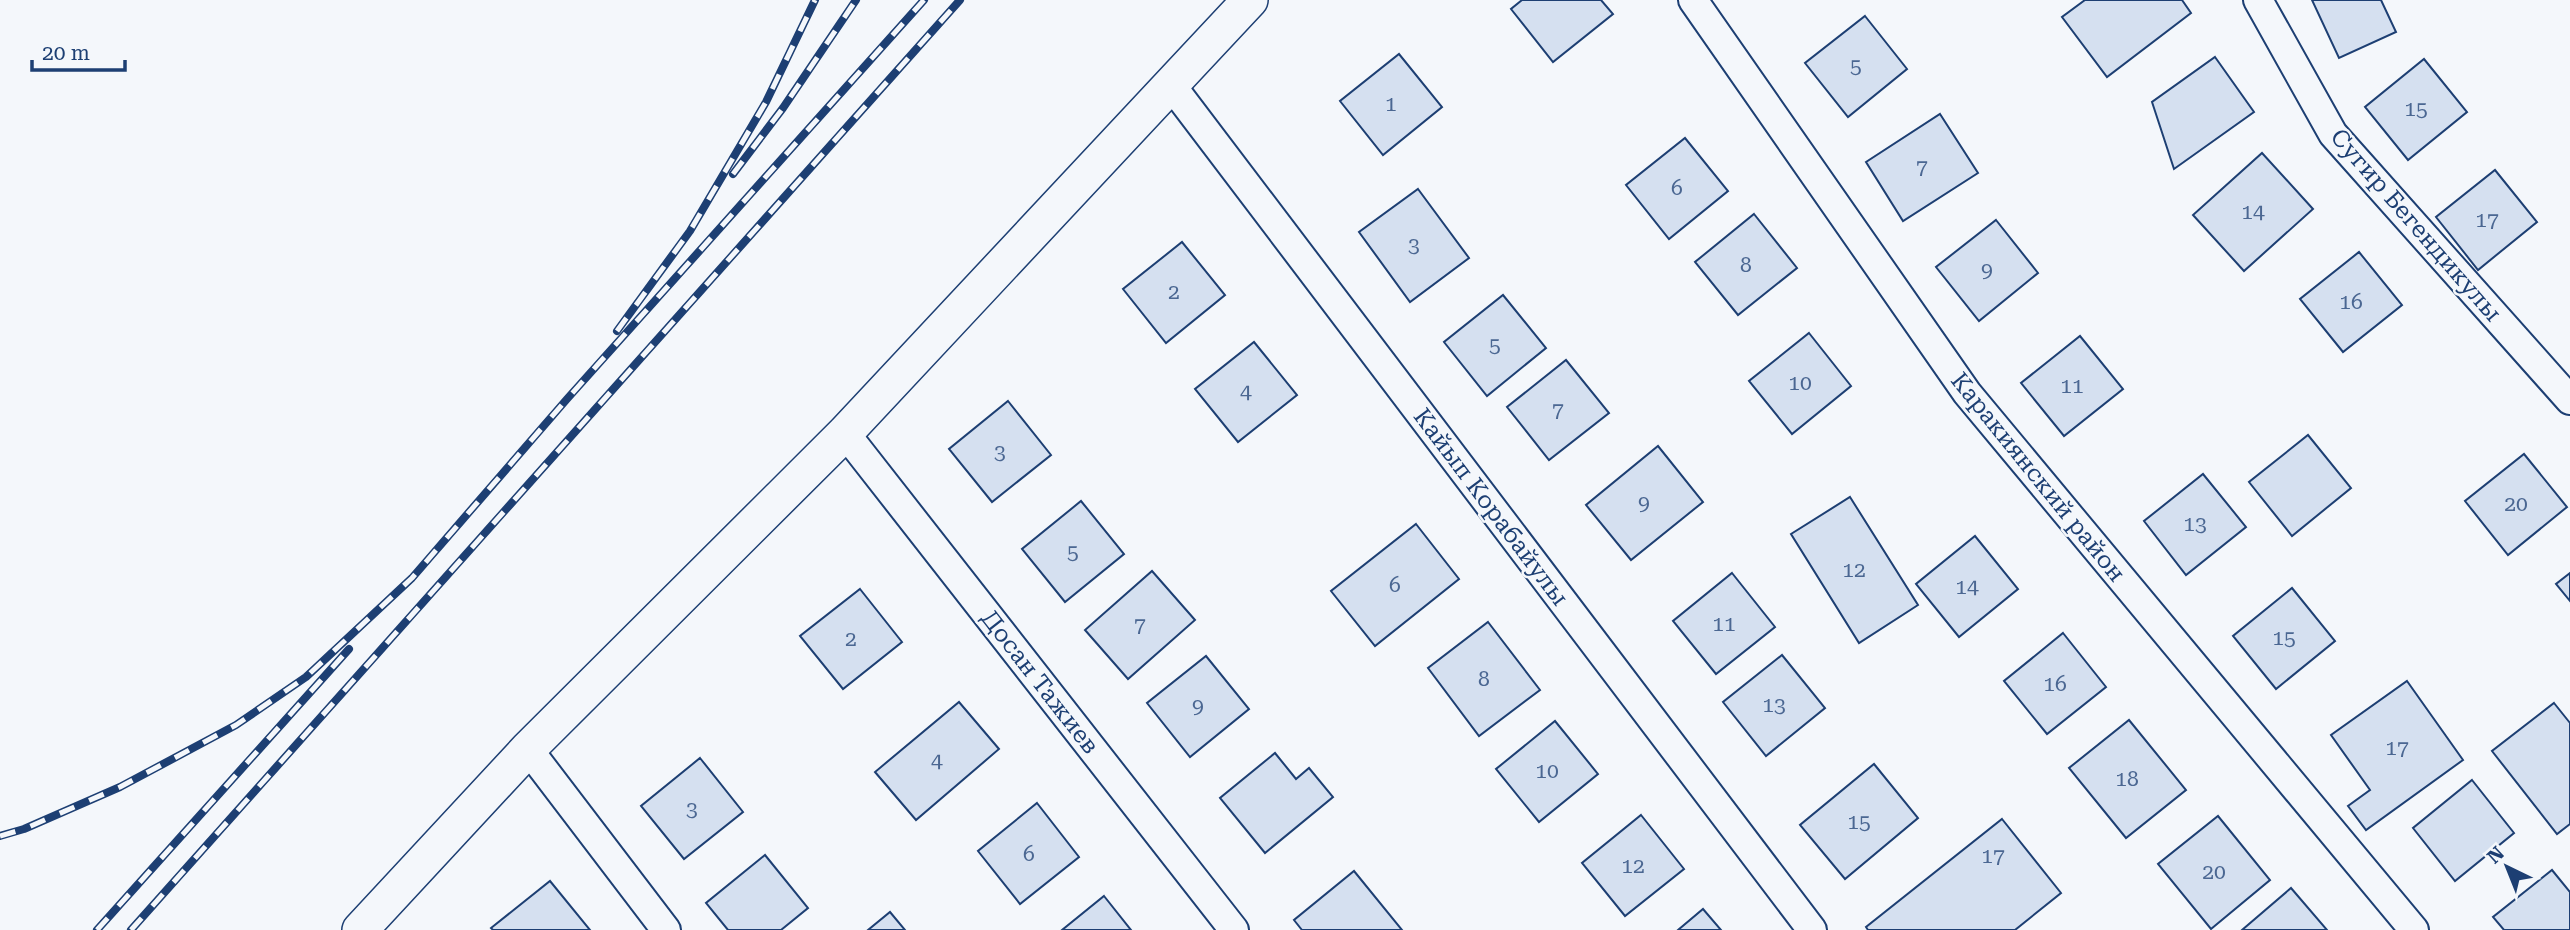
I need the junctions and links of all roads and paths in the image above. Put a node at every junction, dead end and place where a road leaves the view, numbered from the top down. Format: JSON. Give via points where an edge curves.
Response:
{"nodes":[{"id":1,"x":1250,"y":0,"type":"edge"},
{"id":2,"x":1693,"y":0,"type":"edge"},
{"id":3,"x":2258,"y":0,"type":"edge"},
{"id":4,"x":1171,"y":85,"type":"junction"},
{"id":5,"x":2570,"y":400,"type":"edge"},
{"id":6,"x":845,"y":433,"type":"junction"},
{"id":7,"x":528,"y":749,"type":"junction"},
{"id":8,"x":360,"y":930,"type":"edge"},
{"id":9,"x":666,"y":930,"type":"edge"},
{"id":10,"x":1234,"y":930,"type":"edge"},
{"id":11,"x":1812,"y":930,"type":"edge"},
{"id":12,"x":2414,"y":930,"type":"edge"}],
"edges":[{"from":1,"to":4,"type":"street"},
{"from":2,"to":12,"type":"street","name":"Каракиянский район","via":[[1967,393]]},
{"from":3,"to":5,"type":"street","name":"Сугир Бегендикулы","via":[[2333,134]]},
{"from":4,"to":6,"type":"street"},
{"from":4,"to":11,"type":"street","name":"Кайып Корабайулы"},
{"from":6,"to":7,"type":"street"},
{"from":6,"to":10,"type":"street","name":"Досан Тажиев"},
{"from":7,"to":8,"type":"street"},
{"from":7,"to":9,"type":"street"}]}
